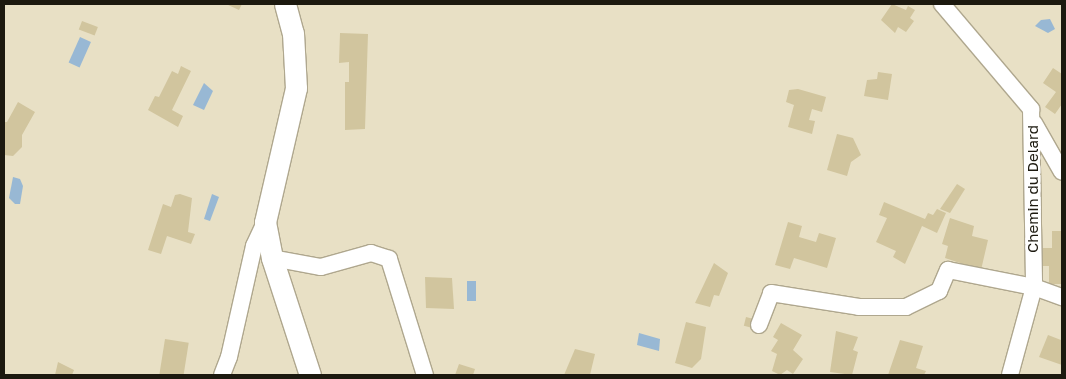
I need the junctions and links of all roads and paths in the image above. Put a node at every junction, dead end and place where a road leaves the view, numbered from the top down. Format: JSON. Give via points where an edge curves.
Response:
{"nodes":[{"id":1,"x":285,"y":4,"type":"edge"},
{"id":2,"x":942,"y":4,"type":"edge"},
{"id":3,"x":1033,"y":122,"type":"junction"},
{"id":4,"x":1062,"y":172,"type":"edge"},
{"id":5,"x":265,"y":222,"type":"junction"},
{"id":6,"x":272,"y":258,"type":"junction"},
{"id":7,"x":1034,"y":286,"type":"junction"},
{"id":8,"x":1062,"y":297,"type":"edge"},
{"id":9,"x":759,"y":325,"type":"dead end"},
{"id":10,"x":222,"y":375,"type":"edge"},
{"id":11,"x":310,"y":375,"type":"edge"},
{"id":12,"x":425,"y":375,"type":"edge"},
{"id":13,"x":1010,"y":375,"type":"edge"}],
"edges":[{"from":1,"to":5,"type":"street","via":[[293,33],[296,88]]},
{"from":2,"to":3,"type":"street","name":"Chemin du Delard","via":[[1031,109]]},
{"from":3,"to":4,"type":"street"},
{"from":3,"to":7,"type":"street","name":"Chemin du Delard"},
{"from":5,"to":6,"type":"street"},
{"from":5,"to":10,"type":"street","via":[[254,246]]},
{"from":6,"to":11,"type":"street"},
{"from":6,"to":12,"type":"street","via":[[321,267],[371,253],[389,259]]},
{"from":7,"to":8,"type":"street"},
{"from":7,"to":9,"type":"street","via":[[948,270],[939,291],[906,307],[859,307],[771,293]]},
{"from":7,"to":13,"type":"street","name":"Chemin du Delard"}]}
